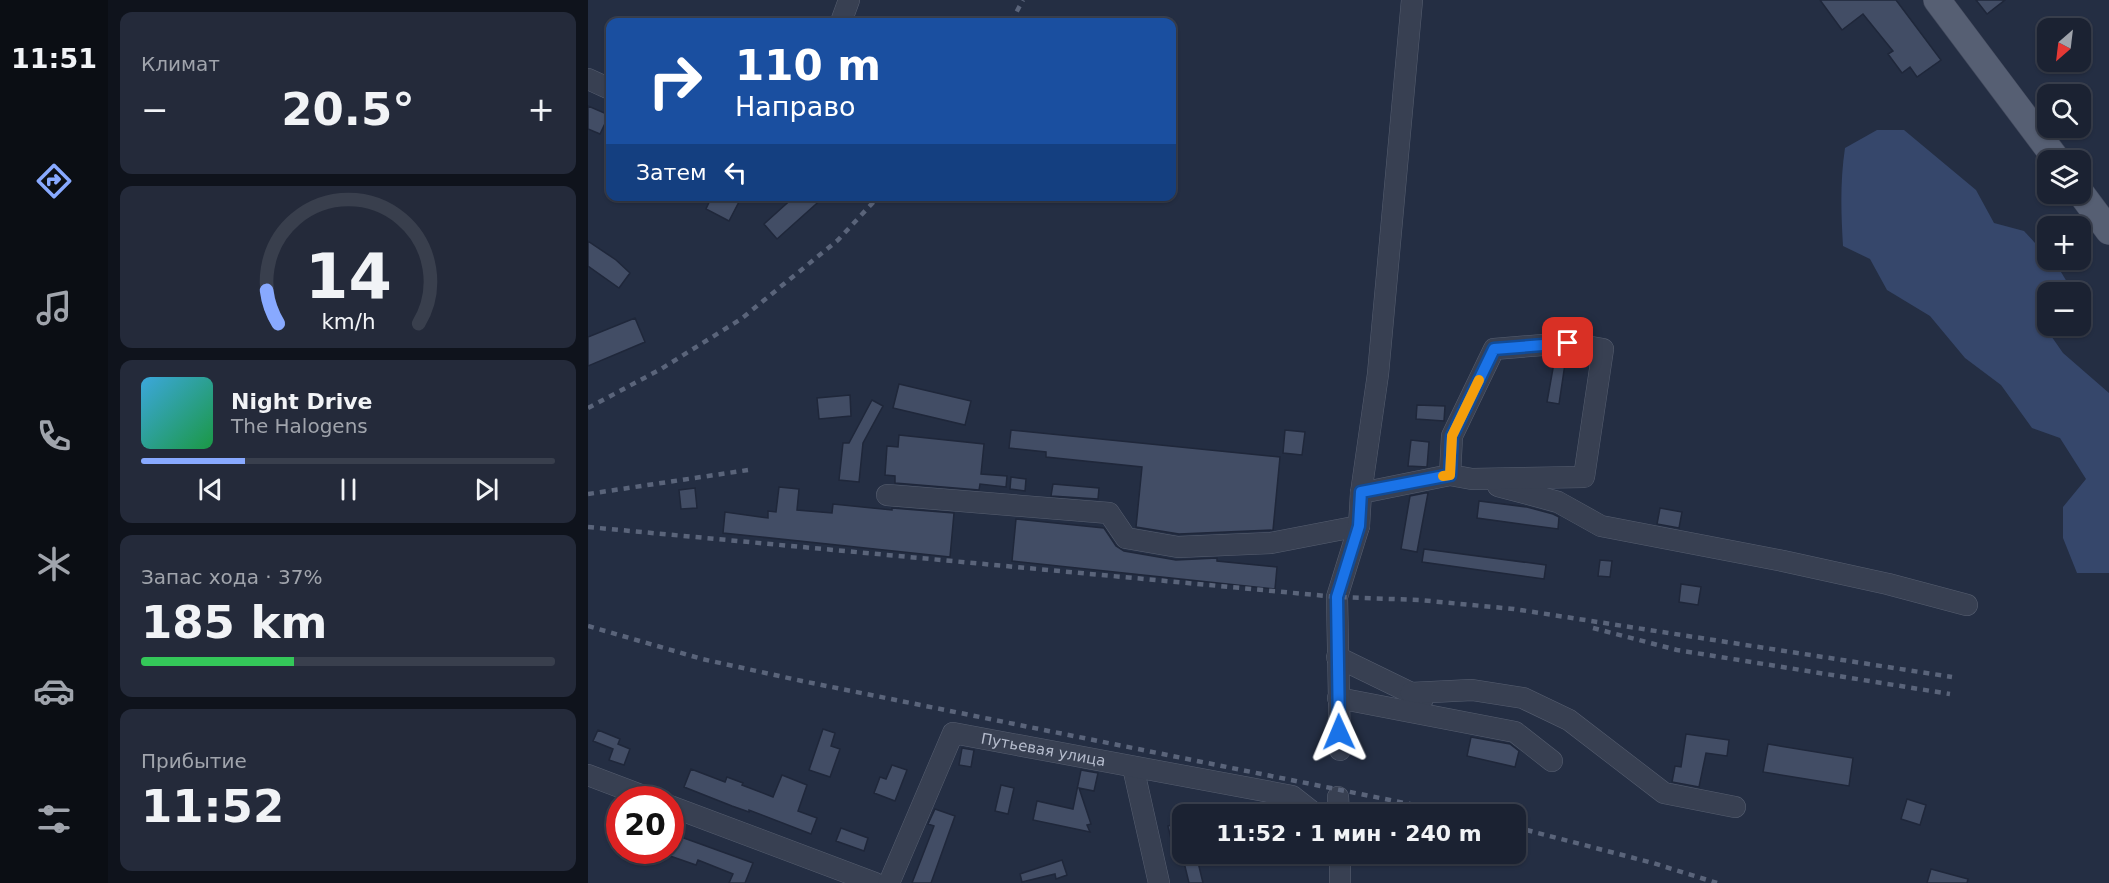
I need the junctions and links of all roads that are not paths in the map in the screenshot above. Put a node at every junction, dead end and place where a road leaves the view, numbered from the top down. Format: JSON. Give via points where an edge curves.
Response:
{"nodes":[{"id":1,"x":849,"y":0,"type":"edge"},
{"id":2,"x":1412,"y":0,"type":"edge"},
{"id":3,"x":1937,"y":0,"type":"edge"},
{"id":4,"x":842,"y":18,"type":"edge"},
{"id":5,"x":588,"y":79,"type":"edge"},
{"id":6,"x":606,"y":87,"type":"edge"},
{"id":7,"x":2050,"y":150,"type":"edge"},
{"id":8,"x":2089,"y":204,"type":"edge"},
{"id":9,"x":2109,"y":231,"type":"edge"},
{"id":10,"x":1450,"y":475,"type":"junction"},
{"id":11,"x":1472,"y":479,"type":"junction"},
{"id":12,"x":1361,"y":492,"type":"junction"},
{"id":13,"x":887,"y":495,"type":"dead end"},
{"id":14,"x":1359,"y":526,"type":"junction"},
{"id":15,"x":1966,"y":605,"type":"dead end"},
{"id":16,"x":1337,"y":657,"type":"junction"},
{"id":17,"x":1411,"y":693,"type":"junction"},
{"id":18,"x":1338,"y":698,"type":"junction"},
{"id":19,"x":1445,"y":717,"type":"junction"},
{"id":20,"x":1340,"y":750,"type":"dead end"},
{"id":21,"x":1552,"y":761,"type":"dead end"},
{"id":22,"x":1133,"y":767,"type":"junction"},
{"id":23,"x":588,"y":775,"type":"edge"},
{"id":24,"x":617,"y":786,"type":"edge"},
{"id":25,"x":1302,"y":804,"type":"edge"},
{"id":26,"x":1735,"y":807,"type":"dead end"},
{"id":27,"x":684,"y":811,"type":"edge"},
{"id":28,"x":1340,"y":864,"type":"edge"},
{"id":29,"x":875,"y":883,"type":"edge"},
{"id":30,"x":889,"y":883,"type":"edge"},
{"id":31,"x":1159,"y":883,"type":"edge"},
{"id":32,"x":1340,"y":883,"type":"edge"}],
"edges":[{"from":1,"to":4,"type":"street"},
{"from":2,"to":12,"type":"street","via":[[1378,374]]},
{"from":3,"to":7,"type":"main road"},
{"from":5,"to":6,"type":"street"},
{"from":8,"to":9,"type":"main road"},
{"from":10,"to":11,"type":"street"},
{"from":10,"to":11,"type":"street","via":[[1452,436],[1494,349],[1568,343],[1603,349],[1584,477]]},
{"from":10,"to":12,"type":"street"},
{"from":11,"to":15,"type":"street","via":[[1558,502],[1601,525],[1806,566]]},
{"from":12,"to":14,"type":"street"},
{"from":13,"to":14,"type":"street","via":[[1109,513],[1126,538],[1178,547],[1271,543]]},
{"from":14,"to":16,"type":"street","via":[[1337,597]]},
{"from":16,"to":17,"type":"street"},
{"from":16,"to":18,"type":"street"},
{"from":17,"to":19,"type":"street"},
{"from":17,"to":26,"type":"street","via":[[1473,690],[1523,698],[1569,720],[1664,793]]},
{"from":18,"to":19,"type":"street"},
{"from":18,"to":20,"type":"street"},
{"from":19,"to":21,"type":"street","via":[[1515,732]]},
{"from":22,"to":25,"type":"street","name":"Путьевая улица","via":[[1292,796]]},
{"from":22,"to":30,"type":"street","name":"Путьевая улица","via":[[953,733]]},
{"from":22,"to":31,"type":"street"},
{"from":23,"to":24,"type":"street"},
{"from":27,"to":29,"type":"street"},
{"from":28,"to":32,"type":"street"}]}
